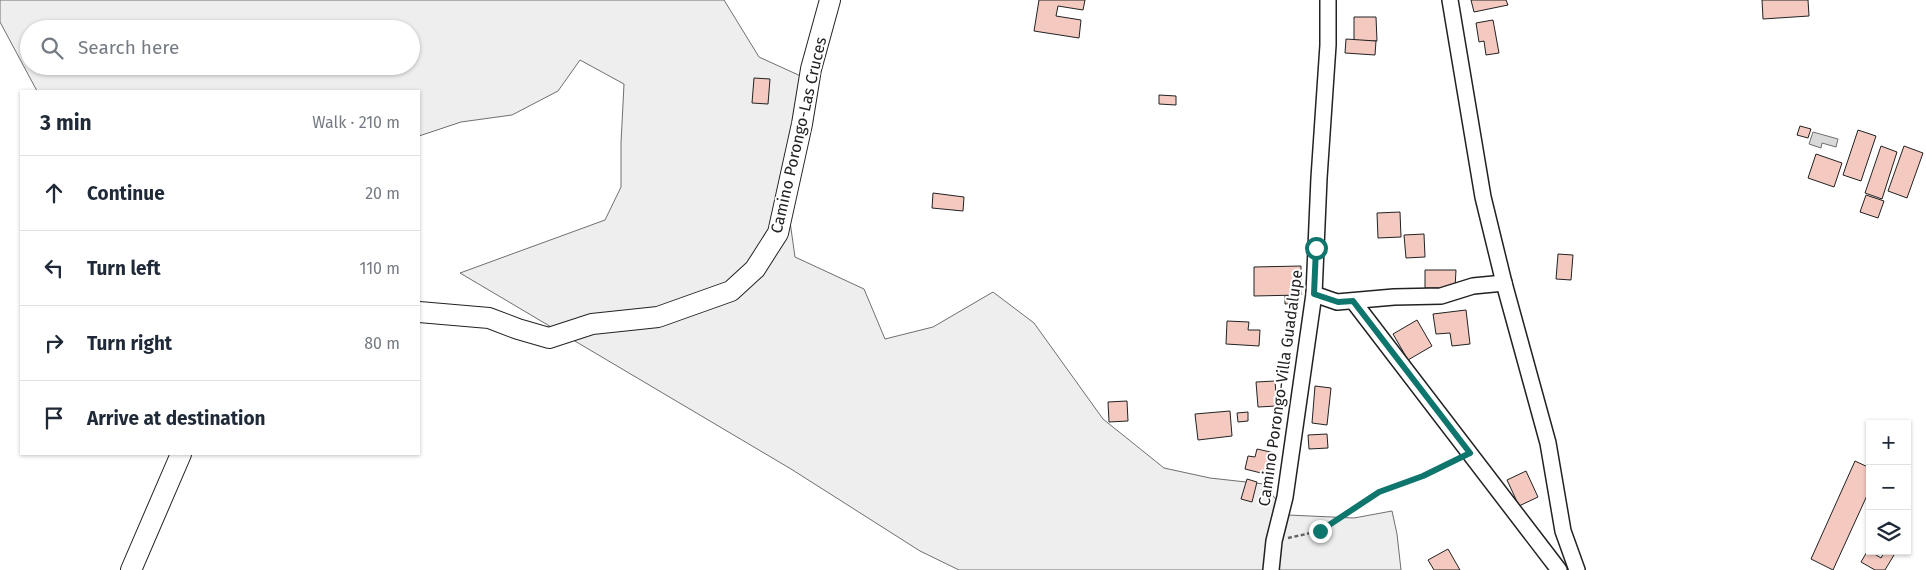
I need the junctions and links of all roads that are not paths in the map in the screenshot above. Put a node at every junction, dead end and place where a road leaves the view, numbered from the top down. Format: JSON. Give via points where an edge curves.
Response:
{"nodes":[{"id":1,"x":830,"y":0,"type":"edge"},
{"id":2,"x":1328,"y":0,"type":"edge"},
{"id":3,"x":1450,"y":0,"type":"edge"},
{"id":4,"x":1504,"y":283,"type":"junction"},
{"id":5,"x":1314,"y":294,"type":"junction"},
{"id":6,"x":1353,"y":301,"type":"junction"},
{"id":7,"x":420,"y":312,"type":"edge"},
{"id":8,"x":180,"y":455,"type":"edge"},
{"id":9,"x":131,"y":570,"type":"edge"},
{"id":10,"x":1271,"y":570,"type":"edge"},
{"id":11,"x":1559,"y":570,"type":"edge"},
{"id":12,"x":1578,"y":570,"type":"edge"}],
"edges":[{"from":1,"to":7,"type":"main road","name":"Camino Porongo-Las Cruces","via":[[811,69],[778,233],[755,269],[731,291],[658,317],[592,324],[549,338],[489,318]]},
{"from":2,"to":5,"type":"street","name":"Camino Porongo-Villa Guadalupe"},
{"from":3,"to":4,"type":"street","via":[[1483,197]]},
{"from":4,"to":6,"type":"street","via":[[1473,286],[1441,296]]},
{"from":4,"to":12,"type":"street","via":[[1548,443],[1563,531]]},
{"from":5,"to":6,"type":"street","via":[[1338,302]]},
{"from":5,"to":10,"type":"street","name":"Camino Porongo-Villa Guadalupe","via":[[1285,497],[1274,541]]},
{"from":6,"to":11,"type":"street"},
{"from":8,"to":9,"type":"main road"}]}
